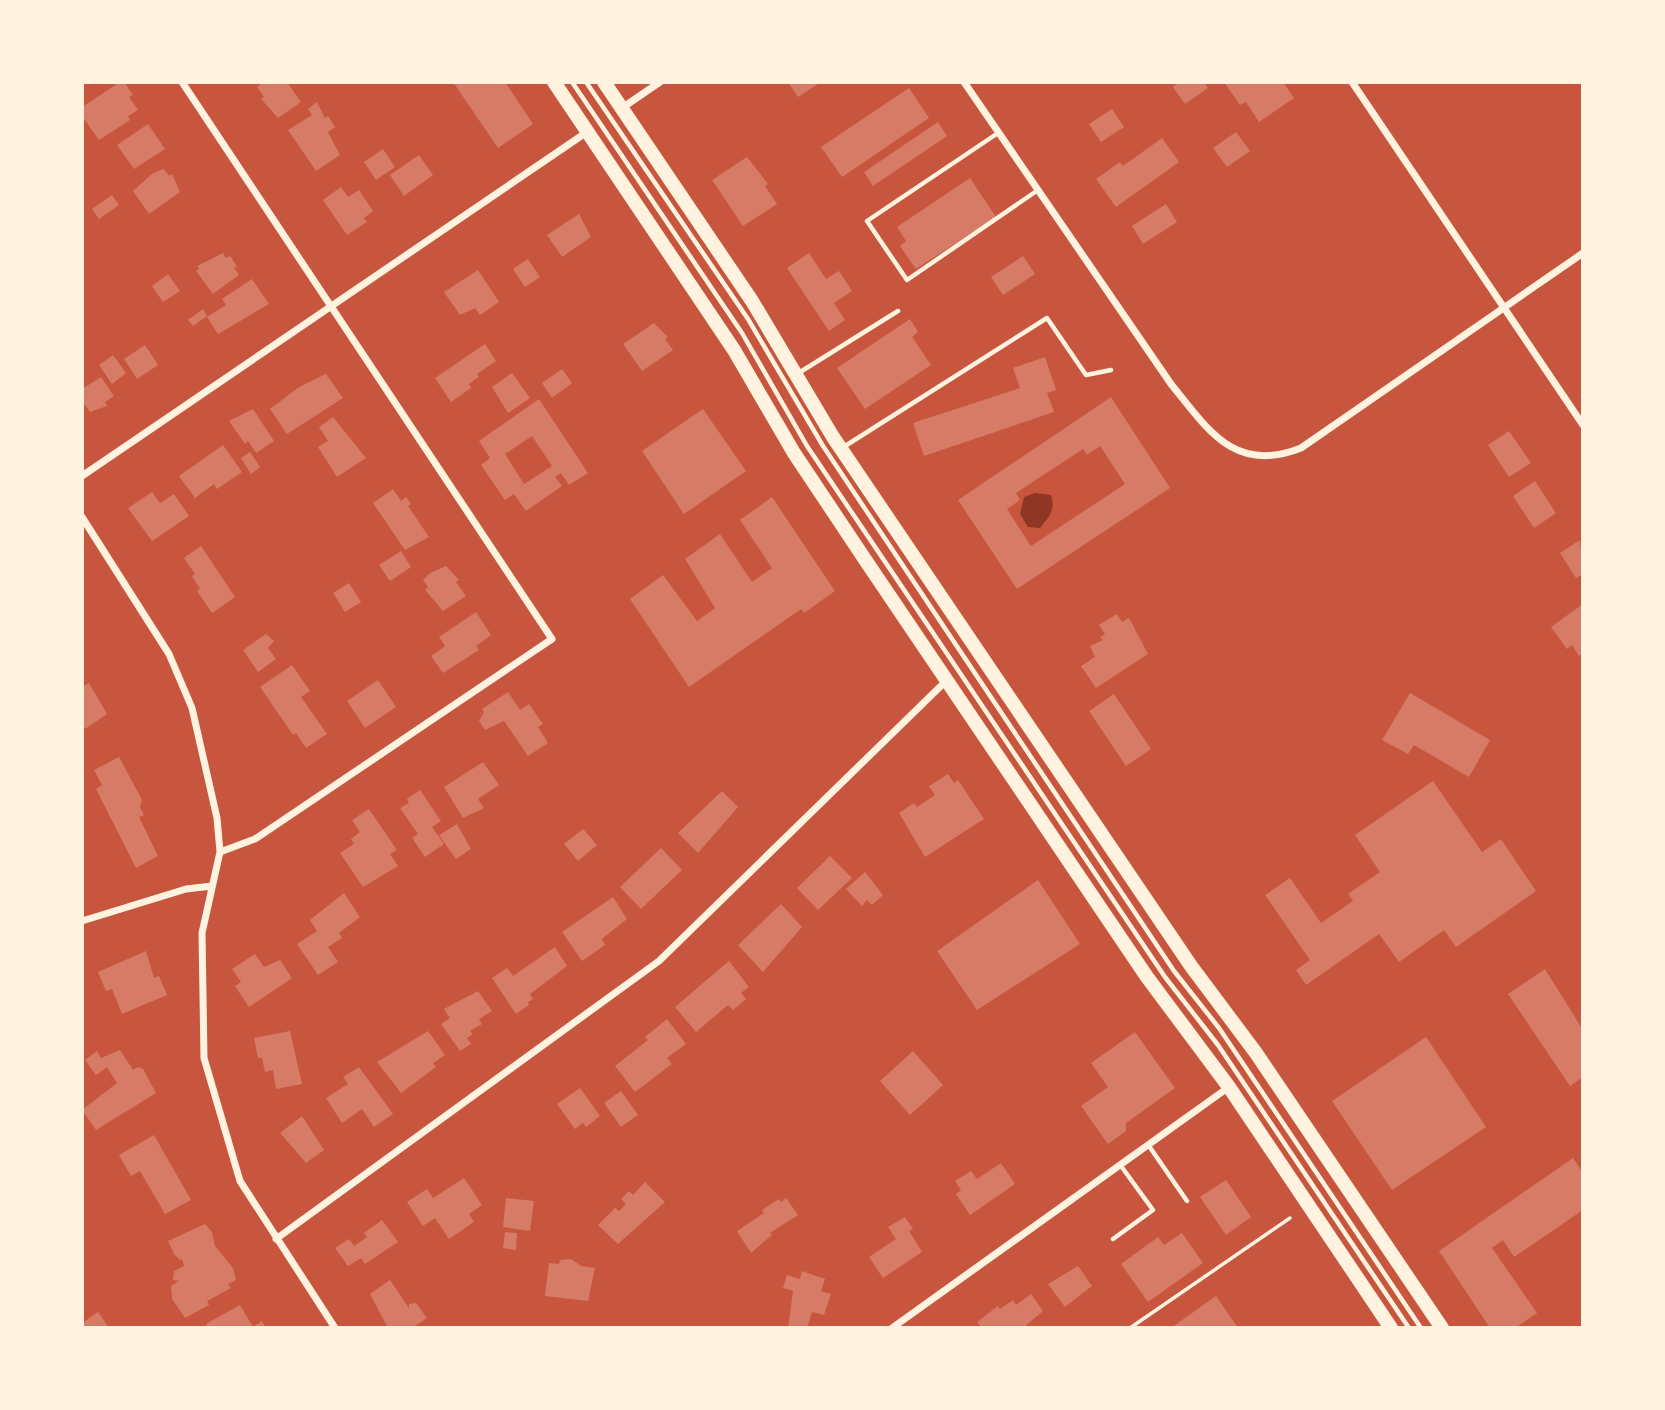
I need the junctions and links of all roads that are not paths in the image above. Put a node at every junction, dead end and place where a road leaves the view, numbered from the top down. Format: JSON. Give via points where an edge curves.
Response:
{"nodes":[{"id":1,"x":182,"y":82,"type":"edge"},
{"id":2,"x":554,"y":82,"type":"edge"},
{"id":3,"x":572,"y":82,"type":"edge"},
{"id":4,"x":586,"y":82,"type":"edge"},
{"id":5,"x":604,"y":82,"type":"edge"},
{"id":6,"x":660,"y":82,"type":"edge"},
{"id":7,"x":964,"y":82,"type":"edge"},
{"id":8,"x":1352,"y":82,"type":"edge"},
{"id":9,"x":622,"y":108,"type":"junction"},
{"id":10,"x":587,"y":132,"type":"junction"},
{"id":11,"x":998,"y":133,"type":"junction"},
{"id":12,"x":1038,"y":190,"type":"junction"},
{"id":13,"x":1583,"y":253,"type":"edge"},
{"id":14,"x":332,"y":304,"type":"junction"},
{"id":15,"x":1504,"y":306,"type":"junction"},
{"id":16,"x":898,"y":311,"type":"dead end"},
{"id":17,"x":1111,"y":370,"type":"dead end"},
{"id":18,"x":797,"y":374,"type":"junction"},
{"id":19,"x":1583,"y":425,"type":"edge"},
{"id":20,"x":841,"y":449,"type":"junction"},
{"id":21,"x":82,"y":476,"type":"edge"},
{"id":22,"x":82,"y":517,"type":"edge"},
{"id":23,"x":947,"y":680,"type":"junction"},
{"id":24,"x":220,"y":852,"type":"junction"},
{"id":25,"x":212,"y":886,"type":"junction"},
{"id":26,"x":82,"y":920,"type":"edge"},
{"id":27,"x":1229,"y":1087,"type":"junction"},
{"id":28,"x":1149,"y":1146,"type":"junction"},
{"id":29,"x":1121,"y":1167,"type":"junction"},
{"id":30,"x":1187,"y":1201,"type":"dead end"},
{"id":31,"x":276,"y":1239,"type":"junction"},
{"id":32,"x":1114,"y":1239,"type":"dead end"},
{"id":33,"x":335,"y":1328,"type":"edge"},
{"id":34,"x":892,"y":1328,"type":"edge"},
{"id":35,"x":1391,"y":1328,"type":"edge"},
{"id":36,"x":1409,"y":1328,"type":"edge"},
{"id":37,"x":1421,"y":1328,"type":"edge"},
{"id":38,"x":1442,"y":1328,"type":"edge"}],
"edges":[{"from":1,"to":14,"type":"street"},
{"from":2,"to":10,"type":"main road"},
{"from":3,"to":36,"type":"lane","via":[[742,333],[831,482]]},
{"from":4,"to":37,"type":"lane","via":[[748,319],[822,446],[1174,971],[1219,1028]]},
{"from":5,"to":9,"type":"main road"},
{"from":6,"to":9,"type":"street"},
{"from":7,"to":11,"type":"street"},
{"from":8,"to":15,"type":"street"},
{"from":9,"to":18,"type":"main road"},
{"from":10,"to":14,"type":"street"},
{"from":10,"to":23,"type":"main road"},
{"from":11,"to":12,"type":"street"},
{"from":11,"to":12,"type":"lane","via":[[867,221],[907,280]]},
{"from":12,"to":15,"type":"street","via":[[1171,384],[1226,444],[1245,455],[1282,456],[1301,448]]},
{"from":13,"to":15,"type":"street"},
{"from":14,"to":21,"type":"street"},
{"from":14,"to":24,"type":"street","via":[[552,639],[255,839]]},
{"from":15,"to":19,"type":"street"},
{"from":16,"to":18,"type":"lane"},
{"from":17,"to":20,"type":"lane","via":[[1086,375],[1047,318]]},
{"from":18,"to":20,"type":"main road"},
{"from":20,"to":38,"type":"main road"},
{"from":22,"to":24,"type":"street","via":[[169,654],[192,708],[218,818]]},
{"from":23,"to":27,"type":"main road","via":[[1140,967]]},
{"from":23,"to":31,"type":"street","via":[[659,961]]},
{"from":24,"to":25,"type":"street"},
{"from":25,"to":26,"type":"street","via":[[186,888]]},
{"from":25,"to":31,"type":"street","via":[[202,933],[204,1058],[240,1181]]},
{"from":27,"to":28,"type":"street"},
{"from":27,"to":35,"type":"main road"},
{"from":28,"to":29,"type":"street"},
{"from":28,"to":30,"type":"lane"},
{"from":29,"to":32,"type":"lane","via":[[1153,1210]]},
{"from":29,"to":34,"type":"street"},
{"from":31,"to":33,"type":"street"}]}
